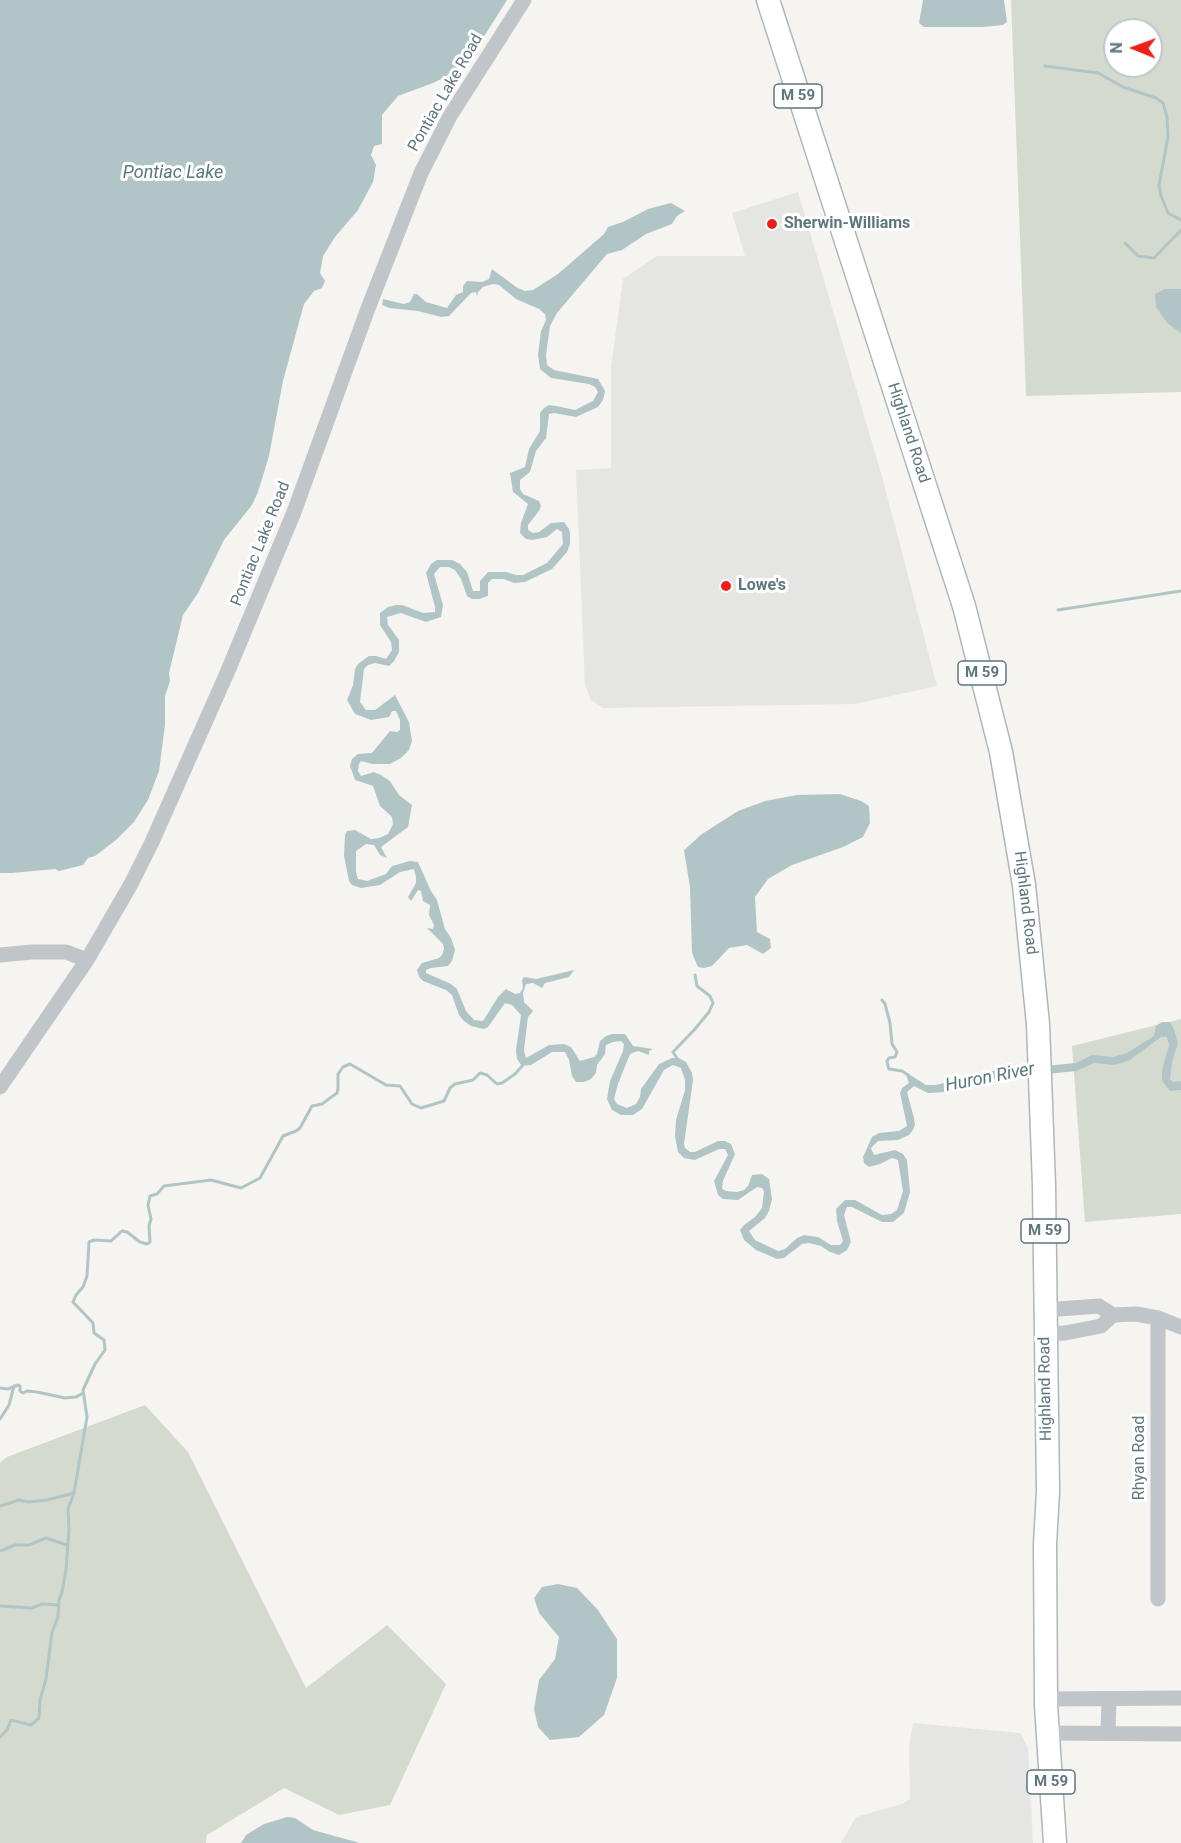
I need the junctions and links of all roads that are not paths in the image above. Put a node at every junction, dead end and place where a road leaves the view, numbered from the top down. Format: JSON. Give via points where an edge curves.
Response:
{"nodes":[{"id":1,"x":524,"y":0,"type":"edge"},
{"id":2,"x":768,"y":0,"type":"edge"},
{"id":3,"x":0,"y":955,"type":"edge"},
{"id":4,"x":87,"y":960,"type":"junction"},
{"id":5,"x":0,"y":1088,"type":"edge"},
{"id":6,"x":1045,"y":1310,"type":"junction"},
{"id":7,"x":1113,"y":1315,"type":"junction"},
{"id":8,"x":1158,"y":1318,"type":"junction"},
{"id":9,"x":1181,"y":1327,"type":"edge"},
{"id":10,"x":1045,"y":1334,"type":"junction"},
{"id":11,"x":1158,"y":1599,"type":"dead end"},
{"id":12,"x":1181,"y":1698,"type":"edge"},
{"id":13,"x":1046,"y":1699,"type":"junction"},
{"id":14,"x":1109,"y":1699,"type":"junction"},
{"id":15,"x":1047,"y":1733,"type":"junction"},
{"id":16,"x":1108,"y":1733,"type":"junction"},
{"id":17,"x":1181,"y":1734,"type":"edge"},
{"id":18,"x":1055,"y":1843,"type":"edge"}],
"edges":[{"from":1,"to":4,"type":"street","name":"Pontiac Lake Road","via":[[450,116],[421,173],[244,635],[152,842]]},
{"from":2,"to":6,"type":"highway","name":"Highland Road","number":"M 59","via":[[964,606],[1001,753],[1032,946],[1042,1127]]},
{"from":3,"to":4,"type":"street","via":[[66,952]]},
{"from":4,"to":5,"type":"street","name":"Pontiac Lake Road"},
{"from":6,"to":7,"type":"street","via":[[1099,1306]]},
{"from":6,"to":10,"type":"highway","name":"Highland Road","number":"M 59"},
{"from":7,"to":8,"type":"street"},
{"from":7,"to":10,"type":"street","via":[[1101,1326]]},
{"from":8,"to":9,"type":"street"},
{"from":8,"to":11,"type":"street","name":"Rhyan Road"},
{"from":10,"to":13,"type":"highway","name":"Highland Road","number":"M 59"},
{"from":12,"to":14,"type":"street"},
{"from":13,"to":14,"type":"street"},
{"from":13,"to":15,"type":"highway","name":"Highland Road","number":"M 59"},
{"from":14,"to":16,"type":"street"},
{"from":15,"to":16,"type":"street"},
{"from":15,"to":18,"type":"highway","name":"Highland Road","number":"M 59"},
{"from":16,"to":17,"type":"street"}]}
